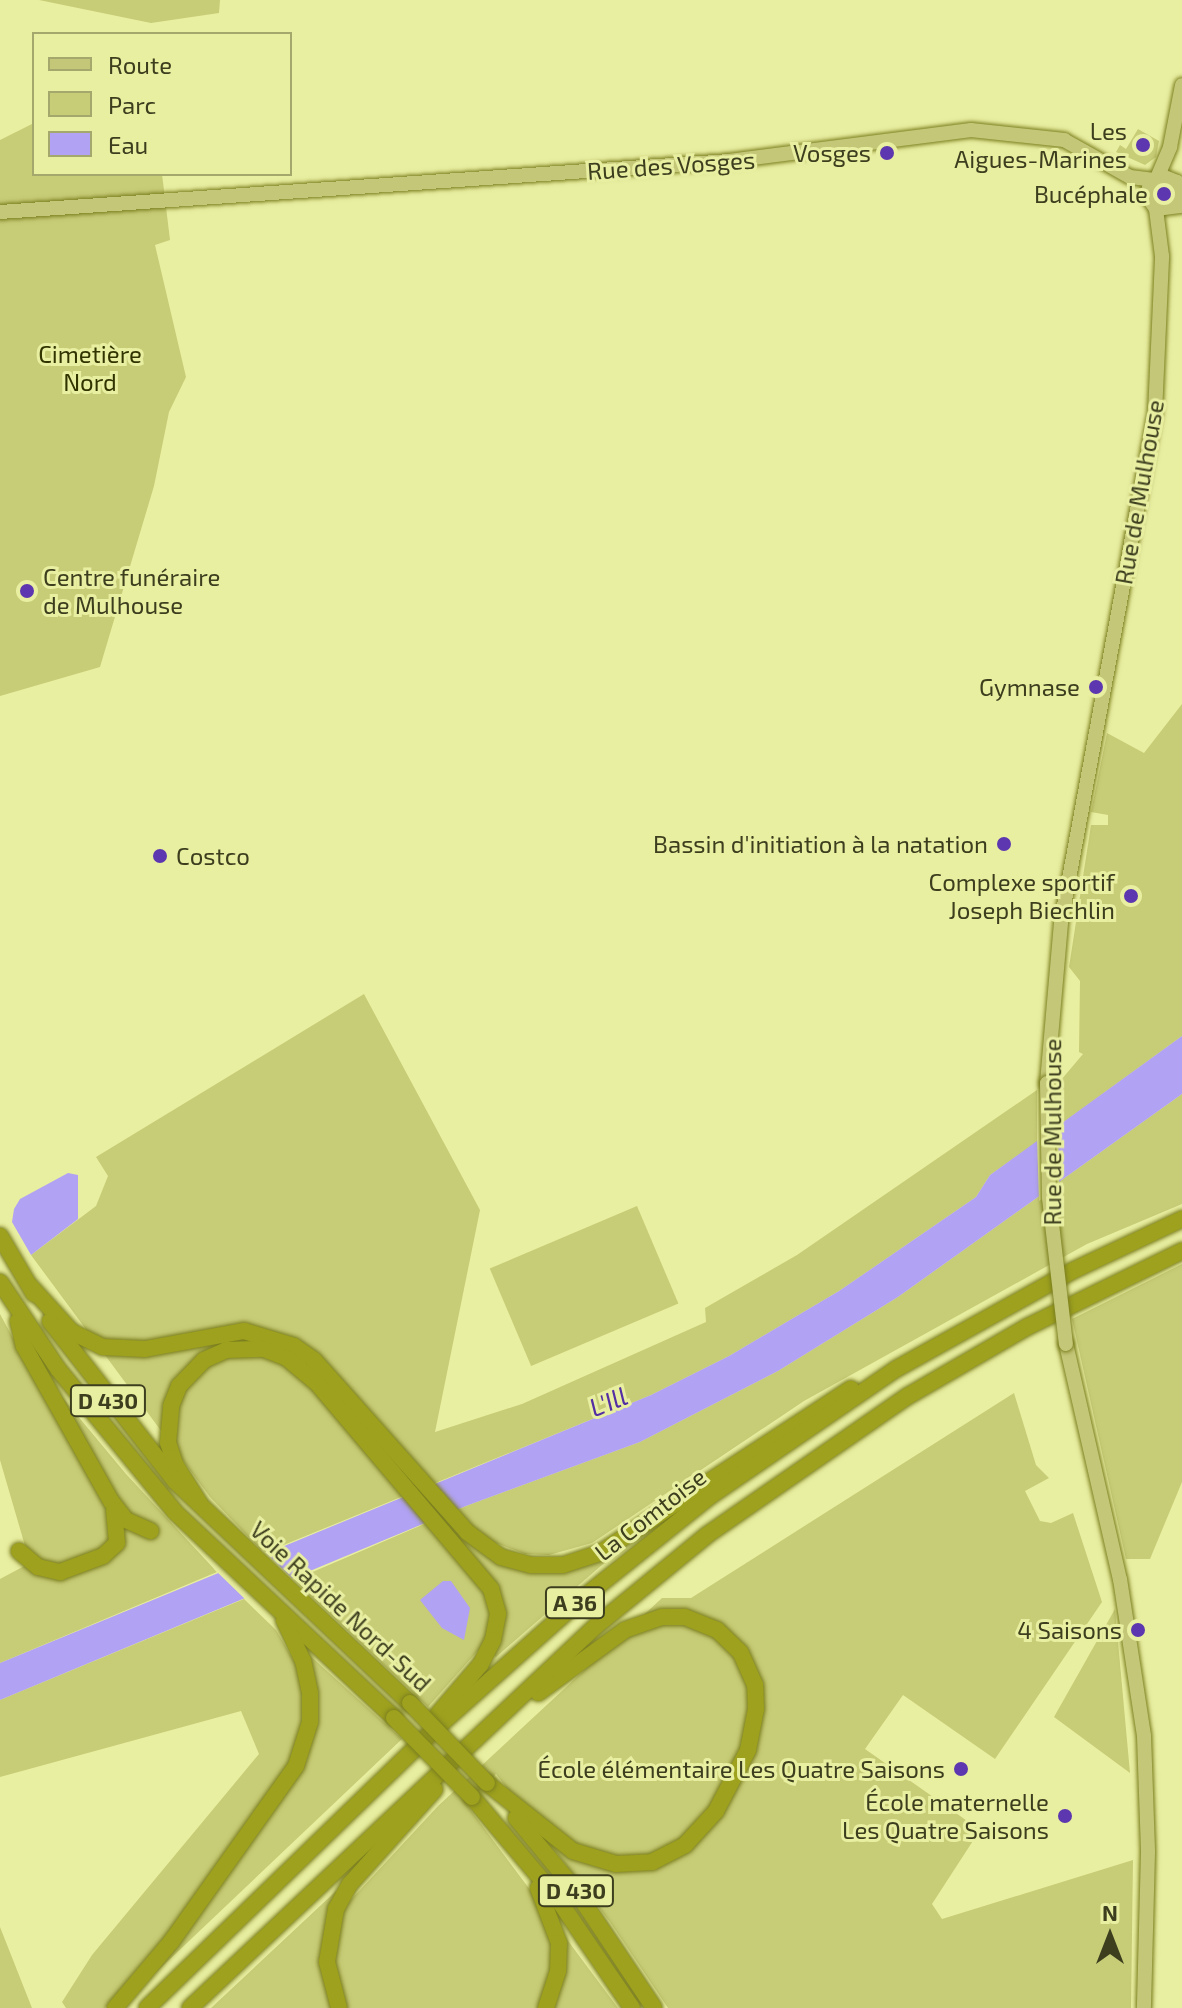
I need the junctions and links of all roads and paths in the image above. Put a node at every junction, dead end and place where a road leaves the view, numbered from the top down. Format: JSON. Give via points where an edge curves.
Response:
{"nodes":[{"id":1,"x":1182,"y":85,"type":"edge"},
{"id":2,"x":1170,"y":147,"type":"junction"},
{"id":3,"x":1092,"y":157,"type":"junction"},
{"id":4,"x":1155,"y":179,"type":"junction"},
{"id":5,"x":1180,"y":185,"type":"edge"},
{"id":6,"x":1152,"y":205,"type":"junction"},
{"id":7,"x":1176,"y":207,"type":"edge"},
{"id":8,"x":0,"y":212,"type":"edge"},
{"id":9,"x":1162,"y":256,"type":"junction"},
{"id":10,"x":1182,"y":1219,"type":"edge"},
{"id":11,"x":0,"y":1236,"type":"edge"},
{"id":12,"x":1182,"y":1251,"type":"edge"},
{"id":13,"x":0,"y":1282,"type":"edge"},
{"id":14,"x":30,"y":1286,"type":"junction"},
{"id":15,"x":15,"y":1307,"type":"junction"},
{"id":16,"x":896,"y":1369,"type":"junction"},
{"id":17,"x":369,"y":1430,"type":"junction"},
{"id":18,"x":111,"y":1501,"type":"junction"},
{"id":19,"x":200,"y":1504,"type":"junction"},
{"id":20,"x":151,"y":1531,"type":"dead end"},
{"id":21,"x":19,"y":1551,"type":"dead end"},
{"id":22,"x":277,"y":1610,"type":"junction"},
{"id":23,"x":491,"y":1726,"type":"junction"},
{"id":24,"x":464,"y":1750,"type":"junction"},
{"id":25,"x":487,"y":1783,"type":"junction"},
{"id":26,"x":472,"y":1797,"type":"junction"},
{"id":27,"x":284,"y":1873,"type":"junction"},
{"id":28,"x":115,"y":2008,"type":"edge"},
{"id":29,"x":147,"y":2008,"type":"edge"},
{"id":30,"x":190,"y":2008,"type":"edge"},
{"id":31,"x":339,"y":2008,"type":"edge"},
{"id":32,"x":546,"y":2008,"type":"edge"},
{"id":33,"x":632,"y":2008,"type":"edge"},
{"id":34,"x":654,"y":2008,"type":"edge"},
{"id":35,"x":1144,"y":2008,"type":"edge"}],
"edges":[{"from":1,"to":2,"type":"main road"},
{"from":2,"to":4,"type":"main road"},
{"from":2,"to":5,"type":"main road"},
{"from":3,"to":4,"type":"main road","name":"Rue des Vosges","via":[[1130,177]]},
{"from":3,"to":6,"type":"main road","name":"Rue des Vosges"},
{"from":3,"to":8,"type":"main road","name":"Rue des Vosges","via":[[1042,135],[971,130],[729,161]]},
{"from":4,"to":5,"type":"main road","name":"Rue des Vosges"},
{"from":4,"to":6,"type":"main road"},
{"from":5,"to":7,"type":"main road"},
{"from":6,"to":7,"type":"main road"},
{"from":6,"to":9,"type":"main road","name":"Rue de Mulhouse"},
{"from":7,"to":9,"type":"main road","name":"Rue de Mulhouse"},
{"from":9,"to":35,"type":"main road","name":"Rue de Mulhouse","bridge":true,"via":[[1155,413],[1061,922],[1047,1083],[1049,1198],[1066,1344],[1120,1579],[1144,1736]]},
{"from":10,"to":16,"type":"highway","name":"La Comtoise","number":"A 36","via":[[1072,1271]]},
{"from":11,"to":14,"type":"highway","name":"Voie Rapide Nord-Sud","number":"D 430"},
{"from":12,"to":23,"type":"highway","number":"A 36","via":[[1027,1327],[818,1454],[648,1582]]},
{"from":13,"to":15,"type":"highway","name":"Voie Rapide Nord-Sud","number":"D 430"},
{"from":14,"to":17,"type":"highway","via":[[72,1332],[103,1347],[145,1349],[228,1332],[282,1340],[314,1360]]},
{"from":14,"to":19,"type":"highway","name":"Voie Rapide Nord-Sud","number":"D 430","via":[[107,1400]]},
{"from":15,"to":18,"type":"highway","via":[[24,1346]]},
{"from":15,"to":22,"type":"highway","name":"Voie Rapide Nord-Sud","number":"D 430","via":[[58,1369],[175,1512]]},
{"from":16,"to":17,"type":"highway","via":[[816,1407],[600,1553],[545,1566],[501,1557],[479,1543]]},
{"from":16,"to":27,"type":"highway","name":"La Comtoise","number":"A 36","via":[[744,1471],[613,1572]]},
{"from":17,"to":19,"type":"highway","via":[[287,1358],[251,1348],[215,1355],[179,1386],[169,1418],[170,1452]]},
{"from":17,"to":27,"type":"highway","via":[[483,1575],[496,1603],[497,1629],[488,1653],[462,1689]]},
{"from":18,"to":20,"type":"highway","via":[[126,1520]]},
{"from":18,"to":21,"type":"highway","via":[[119,1531],[117,1543],[103,1556],[60,1572],[38,1567]]},
{"from":19,"to":25,"type":"highway","name":"Voie Rapide Nord-Sud","number":"D 430","bridge":true},
{"from":22,"to":26,"type":"highway","name":"Voie Rapide Nord-Sud","number":"D 430","bridge":true},
{"from":22,"to":28,"type":"highway","via":[[303,1661],[310,1693],[310,1722],[296,1766],[188,1920]]},
{"from":23,"to":24,"type":"highway","number":"A 36"},
{"from":23,"to":25,"type":"highway","via":[[614,1636],[662,1617],[695,1619],[717,1630],[740,1652],[755,1685],[752,1735],[729,1790],[702,1829],[663,1858],[616,1864],[573,1851]]},
{"from":24,"to":30,"type":"highway","number":"A 36"},
{"from":24,"to":31,"type":"highway","via":[[342,1897],[326,1948]]},
{"from":25,"to":34,"type":"highway","name":"Voie Rapide Nord-Sud","number":"D 430","via":[[574,1888]]},
{"from":26,"to":32,"type":"highway","via":[[536,1885],[553,1918],[558,1971]]},
{"from":26,"to":33,"type":"highway","name":"Voie Rapide Nord-Sud","number":"D 430","via":[[557,1898]]},
{"from":27,"to":29,"type":"highway","name":"La Comtoise","number":"A 36"}]}
